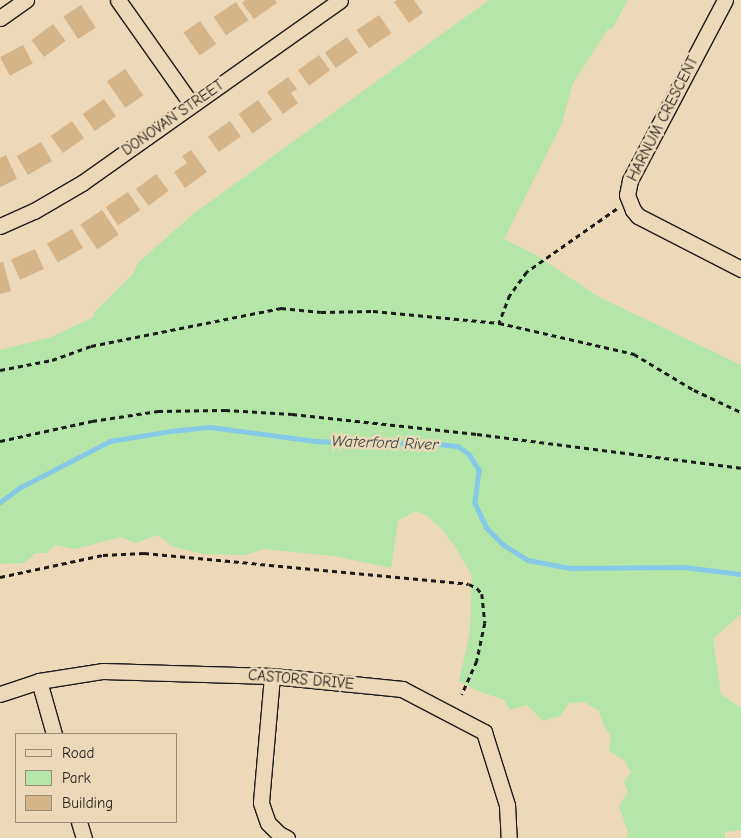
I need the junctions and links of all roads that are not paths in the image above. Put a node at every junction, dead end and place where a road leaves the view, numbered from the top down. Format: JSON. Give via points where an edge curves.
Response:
{"nodes":[{"id":1,"x":118,"y":0,"type":"edge"},
{"id":2,"x":340,"y":0,"type":"edge"},
{"id":3,"x":725,"y":0,"type":"edge"},
{"id":4,"x":17,"y":3,"type":"edge"},
{"id":5,"x":0,"y":18,"type":"edge"},
{"id":6,"x":192,"y":105,"type":"junction"},
{"id":7,"x":0,"y":226,"type":"edge"},
{"id":8,"x":741,"y":269,"type":"edge"},
{"id":9,"x":272,"y":676,"type":"junction"},
{"id":10,"x":39,"y":681,"type":"junction"},
{"id":11,"x":0,"y":694,"type":"edge"},
{"id":12,"x":54,"y":733,"type":"edge"},
{"id":13,"x":79,"y":823,"type":"edge"},
{"id":14,"x":84,"y":838,"type":"edge"},
{"id":15,"x":287,"y":838,"type":"edge"},
{"id":16,"x":508,"y":838,"type":"edge"}],
"edges":[{"from":1,"to":6,"type":"street"},
{"from":2,"to":6,"type":"street","name":"DONOVAN STREET"},
{"from":3,"to":8,"type":"street","name":"HARNUM CRESCENT","via":[[628,187],[633,210],[646,220]]},
{"from":4,"to":5,"type":"street"},
{"from":6,"to":7,"type":"street","name":"DONOVAN STREET","via":[[82,183]]},
{"from":9,"to":10,"type":"street","name":"CASTORS DRIVE","via":[[103,671]]},
{"from":9,"to":15,"type":"street","via":[[261,803],[268,823]]},
{"from":9,"to":16,"type":"street","name":"CASTORS DRIVE","via":[[402,689],[484,732],[507,805]]},
{"from":10,"to":11,"type":"street","name":"CASTORS DRIVE"},
{"from":10,"to":12,"type":"street"},
{"from":13,"to":14,"type":"street"}]}
